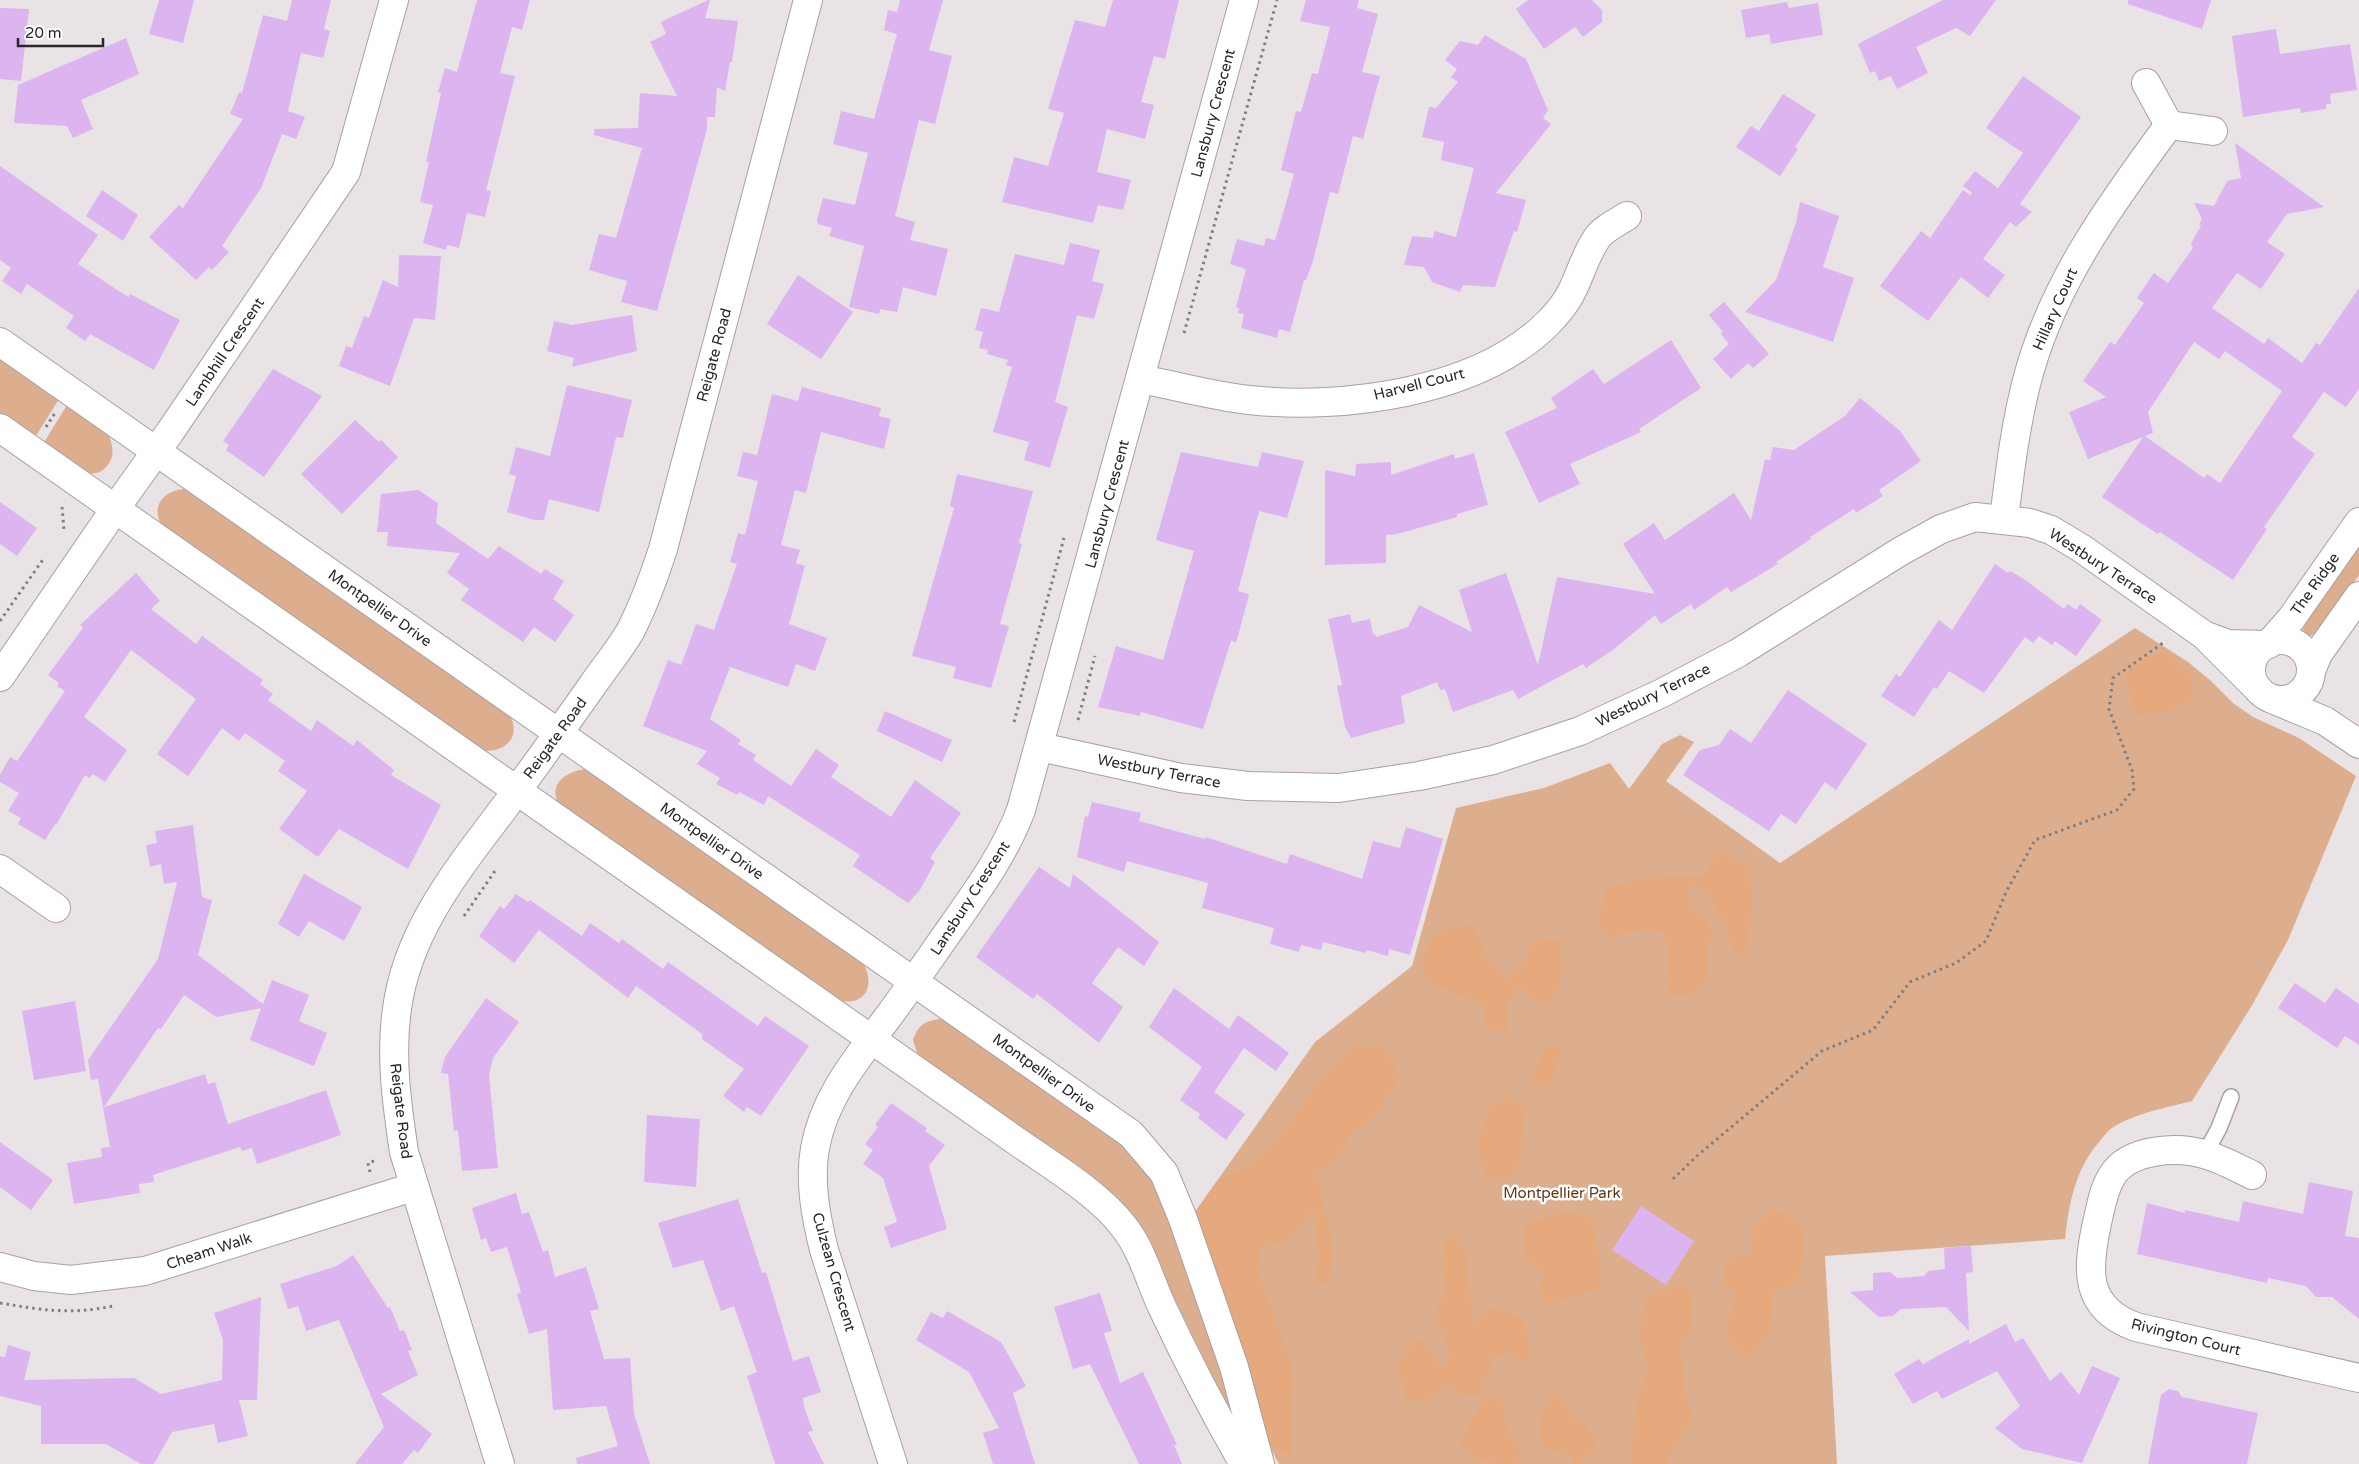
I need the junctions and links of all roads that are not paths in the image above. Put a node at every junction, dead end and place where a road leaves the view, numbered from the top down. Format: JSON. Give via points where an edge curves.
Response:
{"nodes":[{"id":1,"x":394,"y":0,"type":"edge"},
{"id":2,"x":808,"y":0,"type":"edge"},
{"id":3,"x":1244,"y":0,"type":"edge"},
{"id":4,"x":2146,"y":83,"type":"dead end"},
{"id":5,"x":2168,"y":125,"type":"junction"},
{"id":6,"x":2213,"y":131,"type":"dead end"},
{"id":7,"x":1628,"y":216,"type":"dead end"},
{"id":8,"x":0,"y":342,"type":"edge"},
{"id":9,"x":1141,"y":379,"type":"junction"},
{"id":10,"x":0,"y":428,"type":"edge"},
{"id":11,"x":156,"y":452,"type":"junction"},
{"id":12,"x":115,"y":509,"type":"junction"},
{"id":13,"x":2004,"y":519,"type":"junction"},
{"id":14,"x":2359,"y":522,"type":"edge"},
{"id":15,"x":2359,"y":596,"type":"edge"},
{"id":16,"x":2204,"y":635,"type":"junction"},
{"id":17,"x":2267,"y":644,"type":"junction"},
{"id":18,"x":2310,"y":675,"type":"junction"},
{"id":19,"x":0,"y":677,"type":"edge"},
{"id":20,"x":2266,"y":695,"type":"junction"},
{"id":21,"x":2337,"y":728,"type":"junction"},
{"id":22,"x":559,"y":732,"type":"junction"},
{"id":23,"x":2359,"y":744,"type":"edge"},
{"id":24,"x":1040,"y":746,"type":"junction"},
{"id":25,"x":517,"y":791,"type":"junction"},
{"id":26,"x":0,"y":869,"type":"edge"},
{"id":27,"x":56,"y":908,"type":"dead end"},
{"id":28,"x":913,"y":983,"type":"junction"},
{"id":29,"x":871,"y":1040,"type":"junction"},
{"id":30,"x":2230,"y":1097,"type":"dead end"},
{"id":31,"x":2206,"y":1154,"type":"junction"},
{"id":32,"x":2252,"y":1175,"type":"dead end"},
{"id":33,"x":413,"y":1187,"type":"junction"},
{"id":34,"x":0,"y":1267,"type":"edge"},
{"id":35,"x":2359,"y":1378,"type":"edge"},
{"id":36,"x":500,"y":1464,"type":"edge"},
{"id":37,"x":893,"y":1464,"type":"edge"},
{"id":38,"x":1244,"y":1464,"type":"edge"},
{"id":39,"x":1260,"y":1464,"type":"edge"}],
"edges":[{"from":1,"to":11,"type":"street","name":"Lambhill Crescent","via":[[346,172]]},
{"from":2,"to":22,"type":"street","name":"Reigate Road","via":[[663,549],[648,594],[630,632]]},
{"from":3,"to":9,"type":"street","name":"Lansbury Crescent"},
{"from":4,"to":5,"type":"street"},
{"from":5,"to":6,"type":"street"},
{"from":5,"to":13,"type":"street","name":"Hillary Court","via":[[2119,192],[2074,265],[2053,308],[2029,373],[2016,428]]},
{"from":7,"to":9,"type":"street","name":"Harvell Court","via":[[1598,236],[1573,290],[1548,322],[1512,353],[1479,369],[1386,395],[1314,402],[1247,400]]},
{"from":8,"to":11,"type":"street","name":"Montpellier Drive"},
{"from":9,"to":24,"type":"street","name":"Lansbury Crescent"},
{"from":10,"to":12,"type":"street"},
{"from":11,"to":12,"type":"street","name":"Lambhill Crescent"},
{"from":11,"to":22,"type":"street","name":"Montpellier Drive"},
{"from":12,"to":19,"type":"street","name":"Lambhill Crescent"},
{"from":12,"to":25,"type":"street"},
{"from":13,"to":16,"type":"street","name":"Westbury Terrace","via":[[2051,530]]},
{"from":13,"to":24,"type":"street","name":"Westbury Terrace","via":[[1974,517],[1941,529],[1738,653],[1662,693],[1580,730],[1493,760],[1419,776],[1339,788],[1248,786],[1180,778]]},
{"from":14,"to":17,"type":"street","name":"The Ridge","via":[[2291,619]]},
{"from":15,"to":18,"type":"street","via":[[2318,654]]},
{"from":16,"to":17,"type":"street","name":"Westbury Terrace","via":[[2228,644]]},
{"from":16,"to":20,"type":"street","name":"Westbury Terrace"},
{"from":17,"to":18,"type":"street","name":"Westbury Terrace","via":[[2288,642],[2301,648],[2308,658]]},
{"from":17,"to":20,"type":"street","via":[[2258,652],[2252,665],[2253,679]]},
{"from":18,"to":20,"type":"street","via":[[2303,690],[2292,698],[2286,700]]},
{"from":18,"to":21,"type":"street","name":"Westbury Terrace","via":[[2318,701]]},
{"from":20,"to":21,"type":"street","name":"Westbury Terrace"},
{"from":21,"to":23,"type":"street","name":"Westbury Terrace"},
{"from":22,"to":25,"type":"street","name":"Reigate Road"},
{"from":22,"to":28,"type":"street","name":"Montpellier Drive"},
{"from":24,"to":28,"type":"street","name":"Lansbury Crescent","via":[[1010,839]]},
{"from":25,"to":29,"type":"street"},
{"from":25,"to":33,"type":"street","name":"Reigate Road","via":[[445,887],[422,930],[406,970],[397,1009],[394,1056],[397,1107]]},
{"from":26,"to":27,"type":"street"},
{"from":28,"to":29,"type":"street","name":"Culzean Crescent"},
{"from":28,"to":39,"type":"street","name":"Montpellier Drive","via":[[1130,1134],[1164,1173],[1217,1312]]},
{"from":29,"to":37,"type":"street","name":"Culzean Crescent","via":[[836,1088],[815,1148],[813,1183],[816,1217],[824,1250]]},
{"from":29,"to":38,"type":"street","via":[[1101,1203],[1125,1228],[1204,1393]]},
{"from":30,"to":31,"type":"lane"},
{"from":31,"to":32,"type":"street","name":"Rivington Court"},
{"from":31,"to":35,"type":"street","name":"Rivington Court","via":[[2177,1151],[2145,1154],[2125,1162],[2112,1176],[2104,1194],[2089,1266],[2093,1287],[2101,1301],[2117,1318],[2136,1327]]},
{"from":33,"to":34,"type":"street","name":"Cheam Walk","via":[[145,1271],[71,1280],[34,1276]]},
{"from":33,"to":36,"type":"street","name":"Reigate Road"}]}
